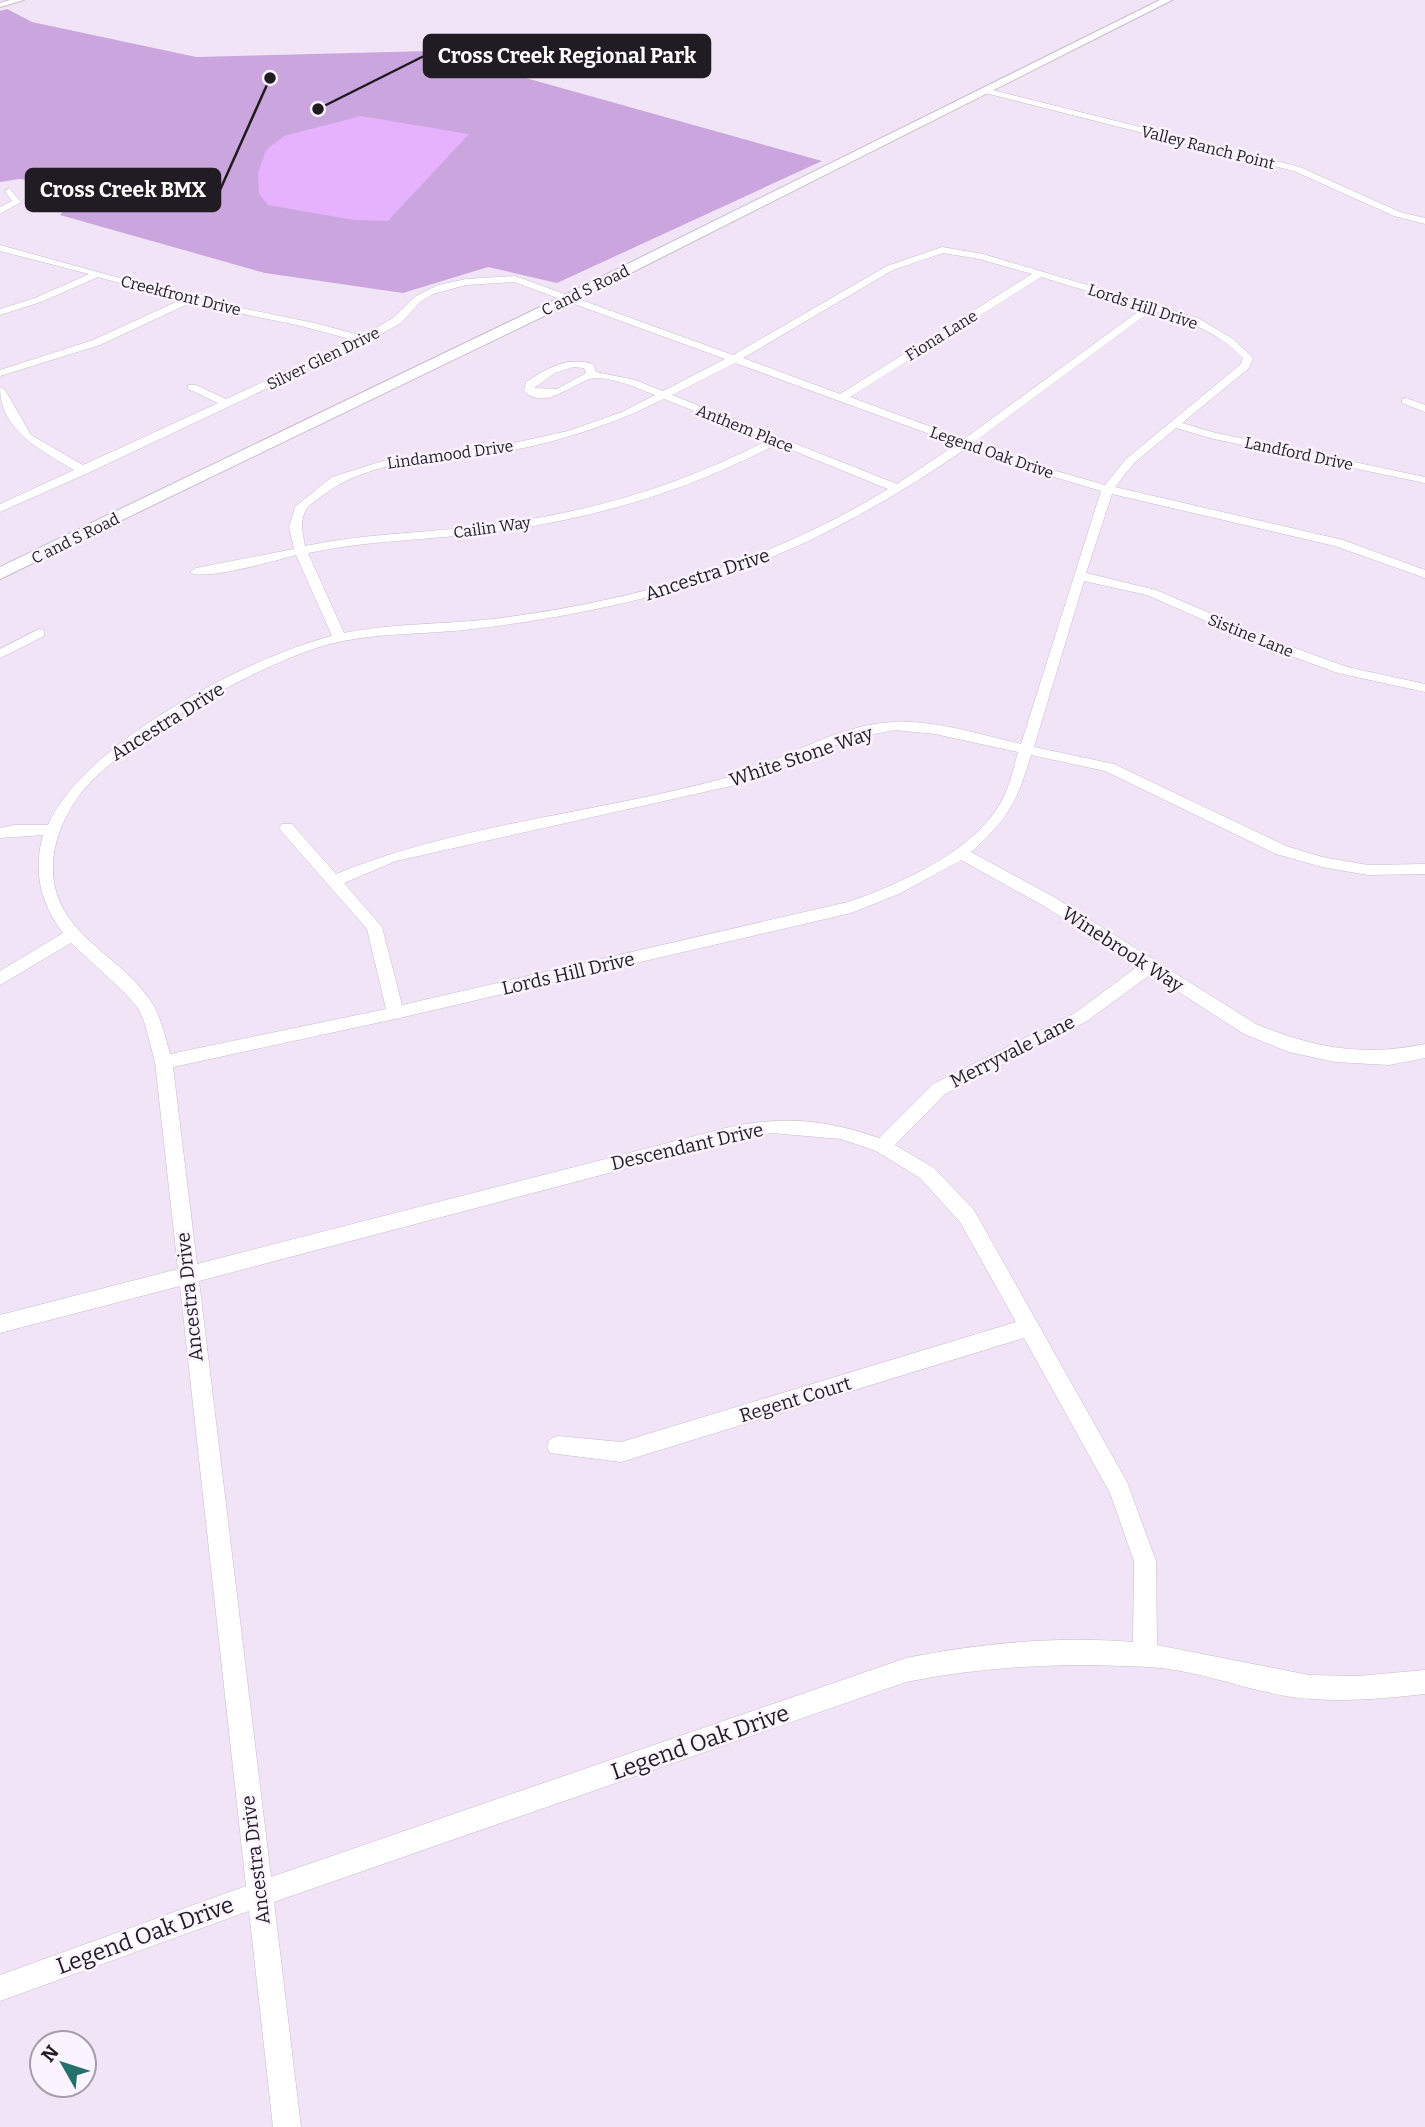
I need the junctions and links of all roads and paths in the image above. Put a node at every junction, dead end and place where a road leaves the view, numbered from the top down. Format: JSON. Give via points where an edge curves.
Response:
{"nodes":[{"id":1,"x":20,"y":0,"type":"edge"},
{"id":2,"x":1167,"y":0,"type":"edge"},
{"id":3,"x":0,"y":5,"type":"edge"},
{"id":4,"x":984,"y":90,"type":"junction"},
{"id":5,"x":9,"y":191,"type":"dead end"},
{"id":6,"x":0,"y":211,"type":"edge"},
{"id":7,"x":1425,"y":222,"type":"edge"},
{"id":8,"x":0,"y":248,"type":"edge"},
{"id":9,"x":97,"y":274,"type":"junction"},
{"id":10,"x":1039,"y":274,"type":"junction"},
{"id":11,"x":570,"y":298,"type":"junction"},
{"id":12,"x":188,"y":300,"type":"junction"},
{"id":13,"x":1150,"y":307,"type":"junction"},
{"id":14,"x":0,"y":312,"type":"edge"},
{"id":15,"x":363,"y":340,"type":"junction"},
{"id":16,"x":734,"y":359,"type":"junction"},
{"id":17,"x":0,"y":373,"type":"edge"},
{"id":18,"x":592,"y":374,"type":"junction"},
{"id":19,"x":192,"y":387,"type":"dead end"},
{"id":20,"x":0,"y":390,"type":"edge"},
{"id":21,"x":665,"y":396,"type":"junction"},
{"id":22,"x":843,"y":397,"type":"junction"},
{"id":23,"x":1406,"y":401,"type":"dead end"},
{"id":24,"x":229,"y":404,"type":"junction"},
{"id":25,"x":1425,"y":409,"type":"edge"},
{"id":26,"x":1173,"y":424,"type":"junction"},
{"id":27,"x":777,"y":440,"type":"junction"},
{"id":28,"x":961,"y":444,"type":"junction"},
{"id":29,"x":84,"y":471,"type":"junction"},
{"id":30,"x":1425,"y":480,"type":"edge"},
{"id":31,"x":897,"y":488,"type":"junction"},
{"id":32,"x":1108,"y":489,"type":"junction"},
{"id":33,"x":0,"y":508,"type":"edge"},
{"id":34,"x":300,"y":550,"type":"junction"},
{"id":35,"x":196,"y":572,"type":"dead end"},
{"id":36,"x":0,"y":573,"type":"edge"},
{"id":37,"x":1425,"y":574,"type":"edge"},
{"id":38,"x":1079,"y":576,"type":"junction"},
{"id":39,"x":40,"y":633,"type":"dead end"},
{"id":40,"x":339,"y":638,"type":"junction"},
{"id":41,"x":0,"y":654,"type":"edge"},
{"id":42,"x":1425,"y":688,"type":"edge"},
{"id":43,"x":1027,"y":741,"type":"junction"},
{"id":44,"x":287,"y":828,"type":"dead end"},
{"id":45,"x":51,"y":830,"type":"junction"},
{"id":46,"x":0,"y":833,"type":"edge"},
{"id":47,"x":961,"y":853,"type":"junction"},
{"id":48,"x":1425,"y":869,"type":"edge"},
{"id":49,"x":333,"y":881,"type":"junction"},
{"id":50,"x":71,"y":936,"type":"junction"},
{"id":51,"x":1149,"y":967,"type":"junction"},
{"id":52,"x":0,"y":979,"type":"edge"},
{"id":53,"x":395,"y":1013,"type":"junction"},
{"id":54,"x":1425,"y":1051,"type":"edge"},
{"id":55,"x":164,"y":1062,"type":"junction"},
{"id":56,"x":882,"y":1146,"type":"junction"},
{"id":57,"x":186,"y":1274,"type":"junction"},
{"id":58,"x":0,"y":1324,"type":"edge"},
{"id":59,"x":1030,"y":1327,"type":"junction"},
{"id":60,"x":558,"y":1446,"type":"dead end"},
{"id":61,"x":1146,"y":1656,"type":"junction"},
{"id":62,"x":1425,"y":1682,"type":"edge"},
{"id":63,"x":259,"y":1894,"type":"junction"},
{"id":64,"x":0,"y":1988,"type":"edge"},
{"id":65,"x":287,"y":2127,"type":"edge"}],
"edges":[{"from":1,"to":3,"type":"street"},
{"from":2,"to":4,"type":"main road","name":"C and S Road"},
{"from":4,"to":7,"type":"street","name":"Valley Ranch Point","via":[[1297,169]]},
{"from":4,"to":11,"type":"main road","name":"C and S Road"},
{"from":5,"to":6,"type":"street","via":[[17,202]]},
{"from":8,"to":9,"type":"street","name":"Creekfront Drive"},
{"from":9,"to":12,"type":"street","name":"Creekfront Drive"},
{"from":9,"to":14,"type":"street"},
{"from":10,"to":13,"type":"street","name":"Lords Hill Drive"},
{"from":10,"to":16,"type":"street","name":"Lords Hill Drive","via":[[942,250],[890,268]]},
{"from":10,"to":22,"type":"street","name":"Fiona Lane"},
{"from":11,"to":15,"type":"street","name":"Silver Glen Drive","via":[[515,279],[441,287]]},
{"from":11,"to":16,"type":"street","name":"Legend Oak Drive"},
{"from":11,"to":36,"type":"main road","name":"C and S Road"},
{"from":12,"to":15,"type":"street","name":"Creekfront Drive"},
{"from":12,"to":17,"type":"street","via":[[116,336]]},
{"from":13,"to":26,"type":"street","name":"Lords Hill Drive","via":[[1224,335],[1248,358],[1237,374]]},
{"from":13,"to":28,"type":"street","name":"Ancestra Drive"},
{"from":15,"to":24,"type":"street","name":"Silver Glen Drive"},
{"from":16,"to":21,"type":"street","name":"Lindamood Drive"},
{"from":16,"to":22,"type":"street","name":"Legend Oak Drive"},
{"from":18,"to":18,"type":"street","name":"Anthem Place","via":[[589,366],[580,362],[564,364],[528,389],[533,394],[559,392]]},
{"from":18,"to":21,"type":"street","name":"Anthem Place","via":[[631,382]]},
{"from":19,"to":24,"type":"street"},
{"from":20,"to":29,"type":"street","via":[[27,437]]},
{"from":21,"to":27,"type":"street","name":"Anthem Place"},
{"from":21,"to":34,"type":"street","name":"Lindamood Drive","via":[[572,433],[491,451],[389,461],[336,479],[301,508],[295,527]]},
{"from":22,"to":28,"type":"street","name":"Legend Oak Drive"},
{"from":23,"to":25,"type":"street"},
{"from":24,"to":29,"type":"street","name":"Silver Glen Drive"},
{"from":26,"to":30,"type":"street","name":"Landford Drive"},
{"from":26,"to":32,"type":"street","name":"Lords Hill Drive","via":[[1130,461]]},
{"from":27,"to":31,"type":"street","name":"Anthem Place"},
{"from":27,"to":34,"type":"street","name":"Cailin Way","via":[[694,480],[590,511],[464,532]]},
{"from":28,"to":31,"type":"street","name":"Ancestra Drive"},
{"from":28,"to":32,"type":"street","name":"Legend Oak Drive"},
{"from":29,"to":33,"type":"street","name":"Silver Glen Drive"},
{"from":31,"to":40,"type":"street","name":"Ancestra Drive","via":[[822,533],[657,591],[549,615]]},
{"from":32,"to":37,"type":"street","name":"Legend Oak Drive","via":[[1339,543]]},
{"from":32,"to":38,"type":"street","name":"Lords Hill Drive"},
{"from":34,"to":35,"type":"street","name":"Cailin Way"},
{"from":34,"to":40,"type":"street","name":"Lindamood Drive"},
{"from":38,"to":42,"type":"street","name":"Sistine Lane","via":[[1152,593],[1354,676]]},
{"from":38,"to":43,"type":"street","name":"Lords Hill Drive"},
{"from":39,"to":41,"type":"street"},
{"from":40,"to":45,"type":"street","name":"Ancestra Drive","via":[[278,657],[139,735],[86,779]]},
{"from":43,"to":47,"type":"street","via":[[1012,795],[993,824]]},
{"from":43,"to":48,"type":"street","name":"White Stone Way","via":[[1109,767],[1281,850],[1368,870]]},
{"from":43,"to":49,"type":"street","name":"White Stone Way","via":[[895,726],[860,732],[731,781],[392,857]]},
{"from":44,"to":49,"type":"street"},
{"from":45,"to":46,"type":"street"},
{"from":45,"to":50,"type":"street","name":"Ancestra Drive","via":[[44,869],[54,907]]},
{"from":47,"to":51,"type":"street","name":"Winebrook Way","via":[[1048,901]]},
{"from":47,"to":53,"type":"street","name":"Lords Hill Drive","via":[[910,885],[851,907]]},
{"from":49,"to":53,"type":"street","via":[[374,927]]},
{"from":50,"to":52,"type":"street"},
{"from":50,"to":55,"type":"street","name":"Ancestra Drive","via":[[146,1007]]},
{"from":51,"to":54,"type":"street","name":"Winebrook Way","via":[[1250,1029],[1289,1045],[1335,1055],[1389,1058]]},
{"from":51,"to":56,"type":"street","name":"Merryvale Lane","via":[[1081,1017],[939,1088]]},
{"from":53,"to":55,"type":"street","name":"Lords Hill Drive"},
{"from":55,"to":57,"type":"street","name":"Ancestra Drive"},
{"from":56,"to":57,"type":"street","name":"Descendant Drive","via":[[841,1132],[771,1126]]},
{"from":56,"to":59,"type":"street","name":"Descendant Drive","via":[[927,1173],[967,1216]]},
{"from":57,"to":58,"type":"street","name":"Descendant Drive"},
{"from":57,"to":63,"type":"street","name":"Ancestra Drive"},
{"from":59,"to":60,"type":"street","name":"Regent Court","via":[[621,1452]]},
{"from":59,"to":61,"type":"street","name":"Descendant Drive","via":[[1119,1489],[1145,1561]]},
{"from":61,"to":62,"type":"street","name":"Legend Oak Drive","via":[[1294,1685],[1364,1688]]},
{"from":61,"to":63,"type":"street","name":"Legend Oak Drive","via":[[1028,1651],[906,1670]]},
{"from":63,"to":64,"type":"street","name":"Legend Oak Drive"},
{"from":63,"to":65,"type":"street","name":"Ancestra Drive"}]}
